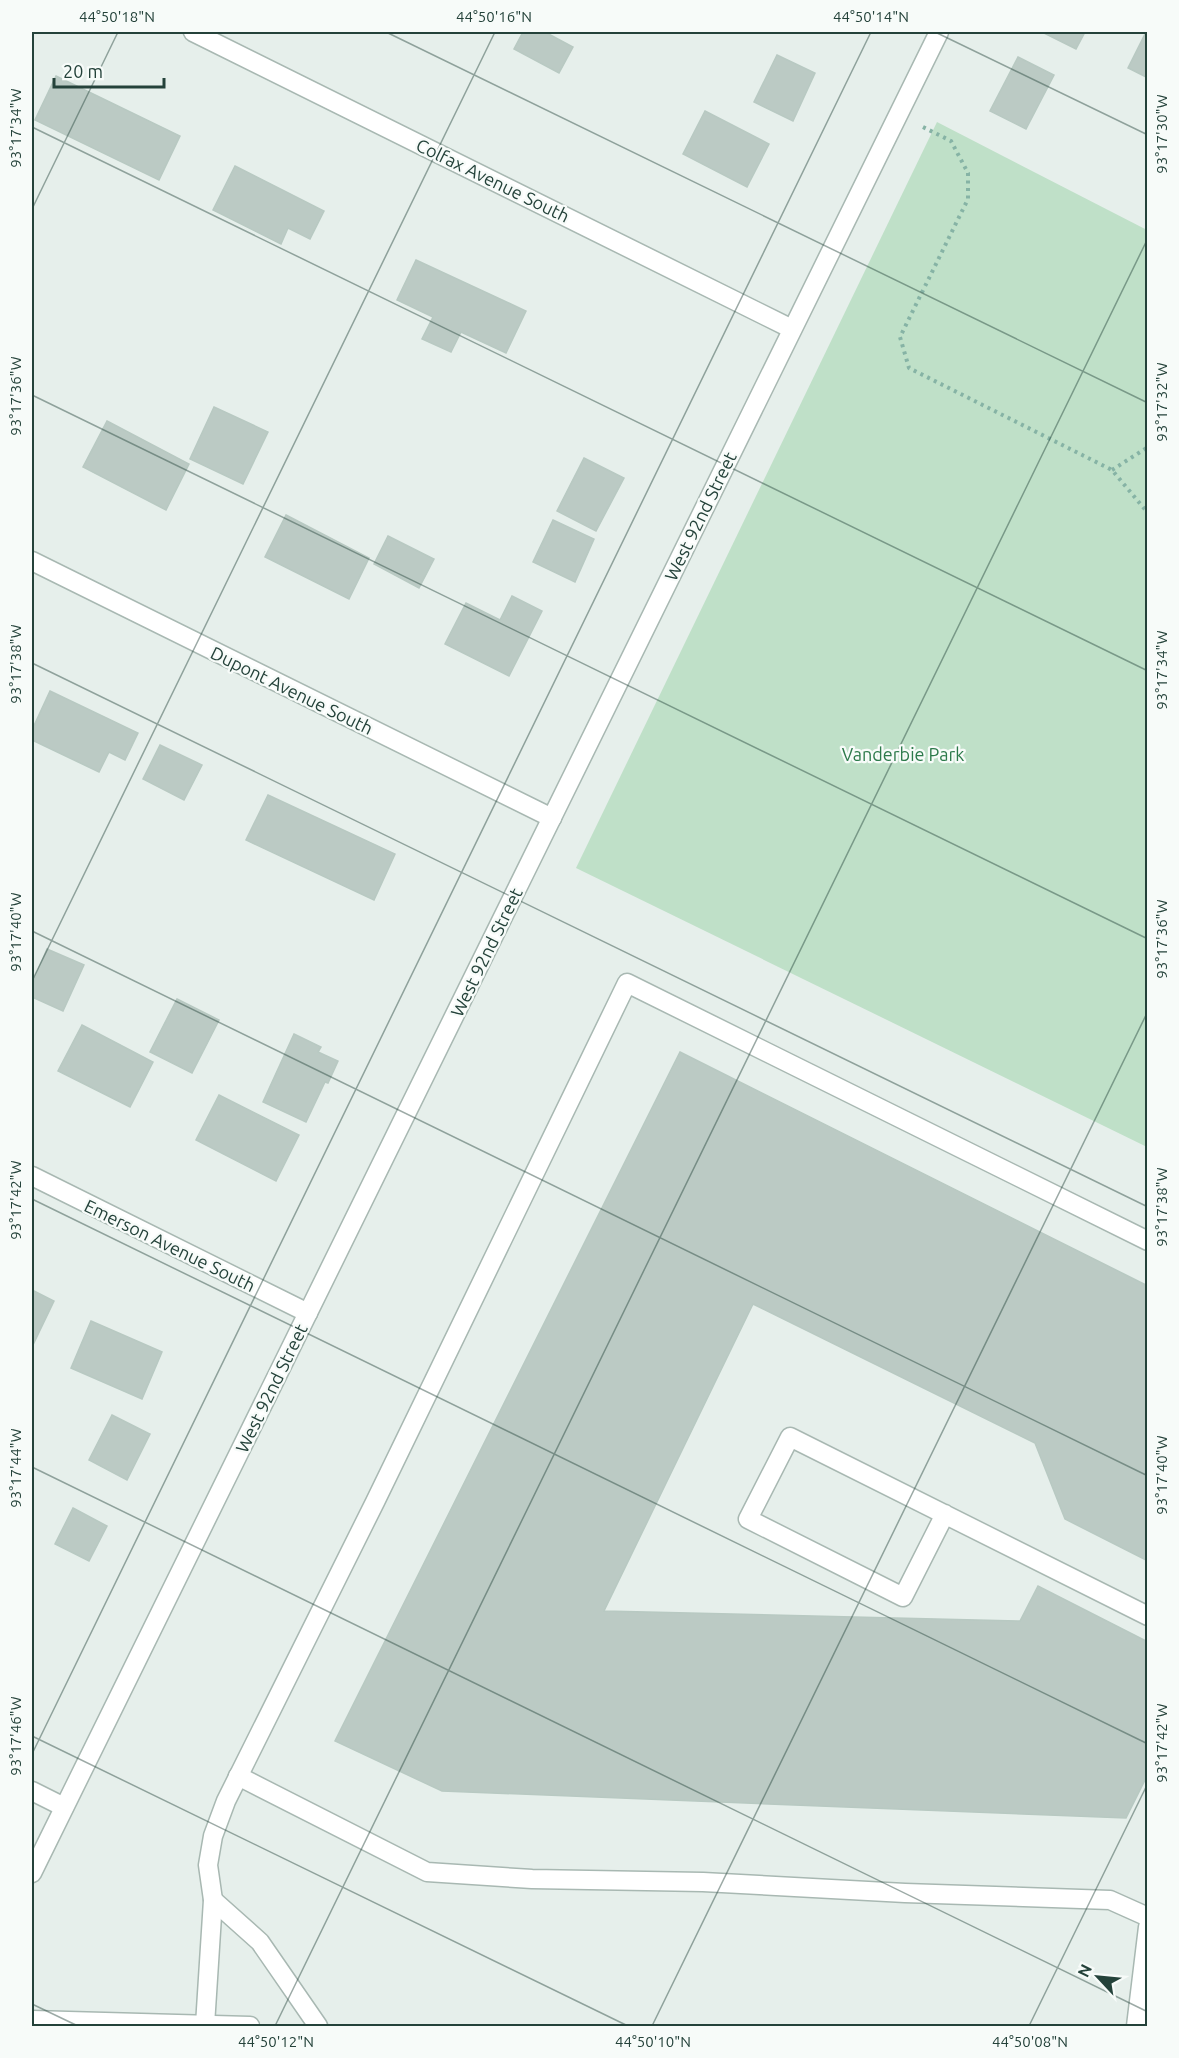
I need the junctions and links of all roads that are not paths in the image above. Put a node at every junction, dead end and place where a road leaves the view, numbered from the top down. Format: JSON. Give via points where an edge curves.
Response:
{"nodes":[{"id":1,"x":193,"y":32,"type":"edge"},
{"id":2,"x":939,"y":32,"type":"edge"},
{"id":3,"x":792,"y":329,"type":"junction"},
{"id":4,"x":32,"y":561,"type":"edge"},
{"id":5,"x":552,"y":818,"type":"junction"},
{"id":6,"x":32,"y":1176,"type":"edge"},
{"id":7,"x":1148,"y":1241,"type":"edge"},
{"id":8,"x":308,"y":1313,"type":"junction"},
{"id":9,"x":945,"y":1514,"type":"junction"},
{"id":10,"x":1148,"y":1616,"type":"edge"},
{"id":11,"x":238,"y":1776,"type":"junction"},
{"id":12,"x":32,"y":1791,"type":"edge"},
{"id":13,"x":64,"y":1807,"type":"junction"},
{"id":14,"x":32,"y":1873,"type":"edge"},
{"id":15,"x":213,"y":1900,"type":"junction"},
{"id":16,"x":1148,"y":1917,"type":"edge"},
{"id":17,"x":1148,"y":1927,"type":"edge"},
{"id":18,"x":32,"y":2020,"type":"edge"},
{"id":19,"x":205,"y":2025,"type":"junction"},
{"id":20,"x":250,"y":2026,"type":"edge"},
{"id":21,"x":318,"y":2026,"type":"edge"},
{"id":22,"x":1136,"y":2026,"type":"edge"}],
"edges":[{"from":1,"to":3,"type":"street","name":"Colfax Avenue South"},
{"from":2,"to":3,"type":"street","name":"West 92nd Street"},
{"from":3,"to":5,"type":"street","name":"West 92nd Street"},
{"from":4,"to":5,"type":"street","name":"Dupont Avenue South"},
{"from":5,"to":8,"type":"street","name":"West 92nd Street"},
{"from":6,"to":8,"type":"street","name":"Emerson Avenue South"},
{"from":7,"to":11,"type":"street","via":[[627,983]]},
{"from":8,"to":13,"type":"street","name":"West 92nd Street"},
{"from":9,"to":9,"type":"street","via":[[790,1437],[748,1520],[903,1597]]},
{"from":9,"to":10,"type":"street"},
{"from":11,"to":15,"type":"street","via":[[213,1836],[208,1865]]},
{"from":11,"to":16,"type":"street","via":[[427,1872],[1110,1900]]},
{"from":12,"to":13,"type":"street"},
{"from":13,"to":14,"type":"street","name":"West 92nd Street"},
{"from":15,"to":19,"type":"street"},
{"from":15,"to":21,"type":"street","via":[[260,1942]]},
{"from":17,"to":22,"type":"street"},
{"from":18,"to":19,"type":"street"},
{"from":19,"to":20,"type":"street"}]}
